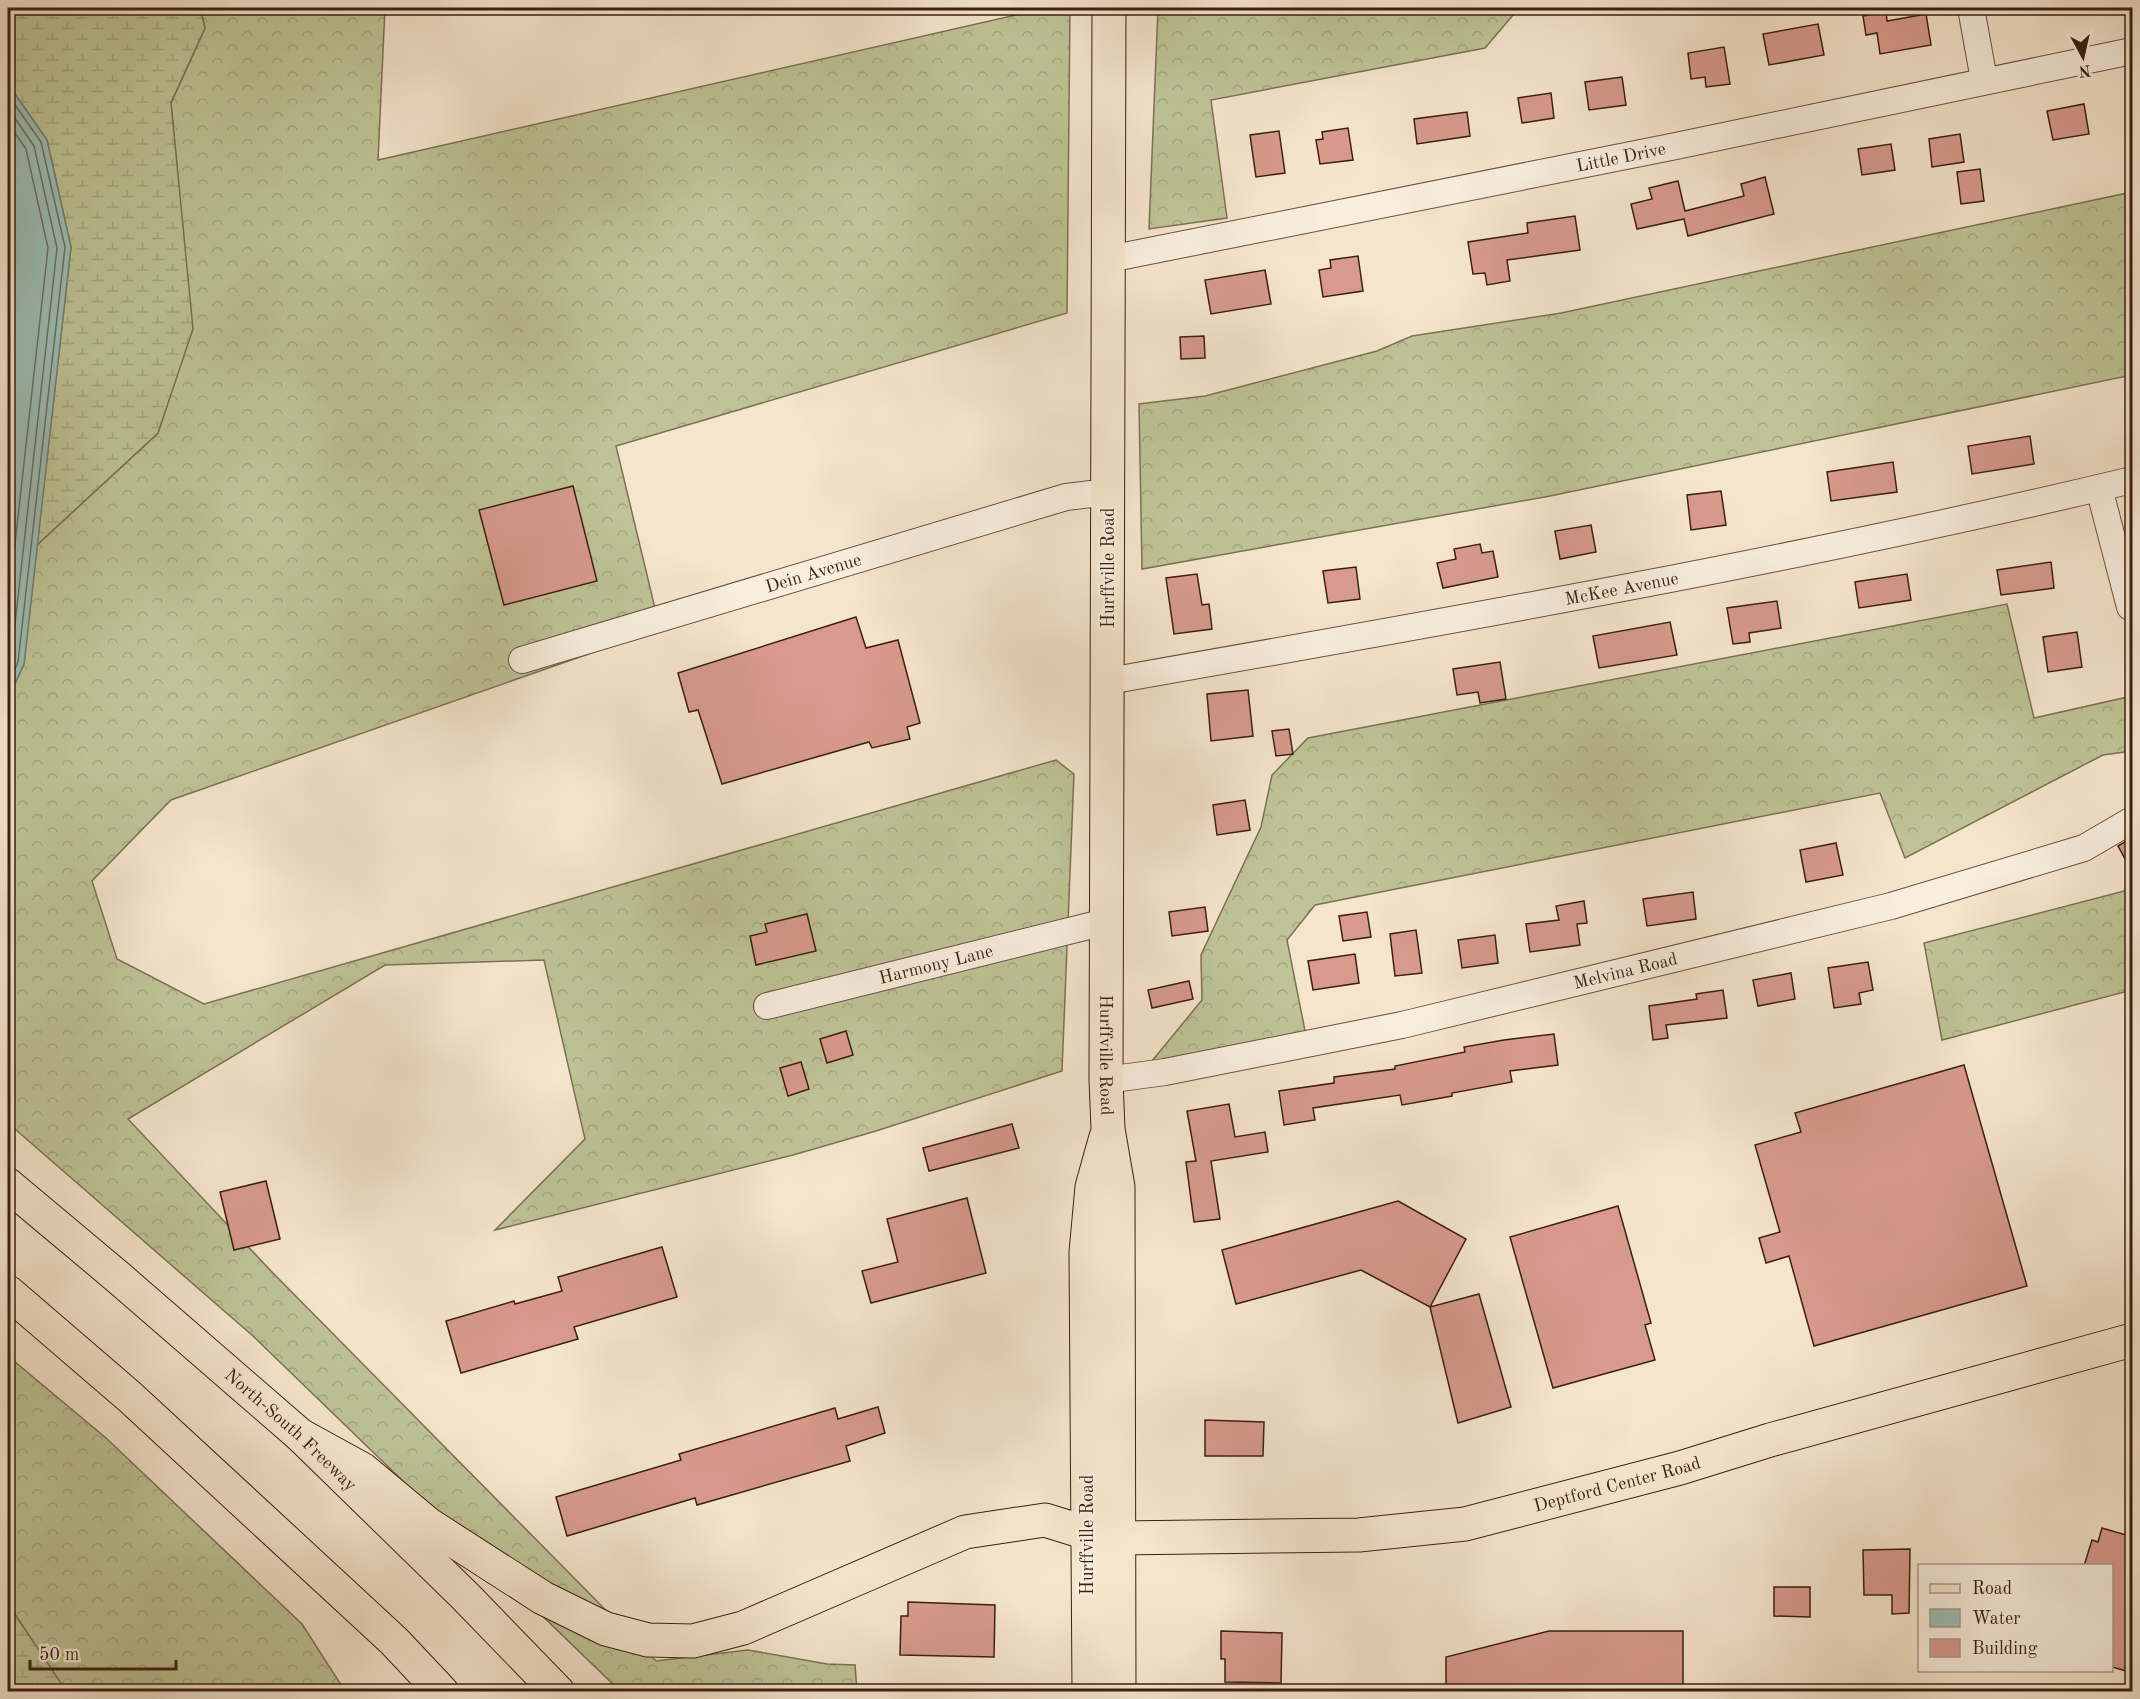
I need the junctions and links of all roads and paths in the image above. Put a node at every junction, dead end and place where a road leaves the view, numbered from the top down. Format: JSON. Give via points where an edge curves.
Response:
{"nodes":[{"id":1,"x":1108,"y":8,"type":"edge"},
{"id":2,"x":1971,"y":8,"type":"edge"},
{"id":3,"x":2133,"y":51,"type":"edge"},
{"id":4,"x":1984,"y":80,"type":"junction"},
{"id":5,"x":1109,"y":259,"type":"junction"},
{"id":6,"x":2133,"y":480,"type":"edge"},
{"id":7,"x":2099,"y":488,"type":"junction"},
{"id":8,"x":1108,"y":492,"type":"junction"},
{"id":9,"x":2130,"y":608,"type":"dead end"},
{"id":10,"x":522,"y":660,"type":"dead end"},
{"id":11,"x":1107,"y":681,"type":"junction"},
{"id":12,"x":2133,"y":820,"type":"edge"},
{"id":13,"x":1105,"y":922,"type":"junction"},
{"id":14,"x":767,"y":1006,"type":"dead end"},
{"id":15,"x":1106,"y":1080,"type":"junction"},
{"id":16,"x":1108,"y":1129,"type":"junction"},
{"id":17,"x":8,"y":1185,"type":"edge"},
{"id":18,"x":8,"y":1292,"type":"edge"},
{"id":19,"x":2133,"y":1340,"type":"edge"},
{"id":20,"x":300,"y":1435,"type":"junction"},
{"id":21,"x":1087,"y":1533,"type":"junction"},
{"id":22,"x":1119,"y":1538,"type":"junction"},
{"id":23,"x":442,"y":1692,"type":"edge"},
{"id":24,"x":558,"y":1692,"type":"edge"},
{"id":25,"x":1089,"y":1692,"type":"edge"},
{"id":26,"x":1119,"y":1692,"type":"edge"}],
"edges":[{"from":1,"to":5,"type":"main road","name":"Hurffville Road"},
{"from":2,"to":4,"type":"street"},
{"from":3,"to":4,"type":"street","name":"Little Drive"},
{"from":4,"to":5,"type":"street","name":"Little Drive"},
{"from":5,"to":8,"type":"main road","name":"Hurffville Road"},
{"from":6,"to":7,"type":"street","name":"McKee Avenue"},
{"from":7,"to":9,"type":"street"},
{"from":7,"to":11,"type":"street","name":"McKee Avenue","via":[[1838,546]]},
{"from":8,"to":10,"type":"street","name":"Dein Avenue","via":[[1066,497]]},
{"from":8,"to":11,"type":"main road","name":"Hurffville Road"},
{"from":11,"to":13,"type":"main road","name":"Hurffville Road"},
{"from":12,"to":15,"type":"street","name":"Melvina Road","via":[[2084,848],[1891,906],[1402,1025]]},
{"from":13,"to":14,"type":"street","name":"Harmony Lane"},
{"from":13,"to":15,"type":"main road","name":"Hurffville Road"},
{"from":15,"to":16,"type":"main road","name":"Hurffville Road"},
{"from":16,"to":21,"type":"main road","name":"Hurffville Road","via":[[1092,1187],[1086,1252]]},
{"from":16,"to":22,"type":"main road","name":"Hurffville Road","via":[[1118,1187]]},
{"from":17,"to":20,"type":"main road","name":"North-South Freeway"},
{"from":18,"to":23,"type":"main road","via":[[130,1397],[394,1641]]},
{"from":19,"to":22,"type":"main road","name":"Deptford Center Road","via":[[1680,1468],[1465,1524],[1359,1536]]},
{"from":20,"to":21,"type":"main road","name":"Deptford Center Road","via":[[362,1468],[428,1524],[543,1598],[606,1629],[648,1640],[693,1641],[743,1628],[965,1532],[1045,1520]]},
{"from":20,"to":24,"type":"main road","name":"North-South Freeway"},
{"from":21,"to":22,"type":"main road","name":"Deptford Center Road"},
{"from":21,"to":25,"type":"main road","name":"Hurffville Road"},
{"from":22,"to":26,"type":"main road","name":"Hurffville Road"}]}
